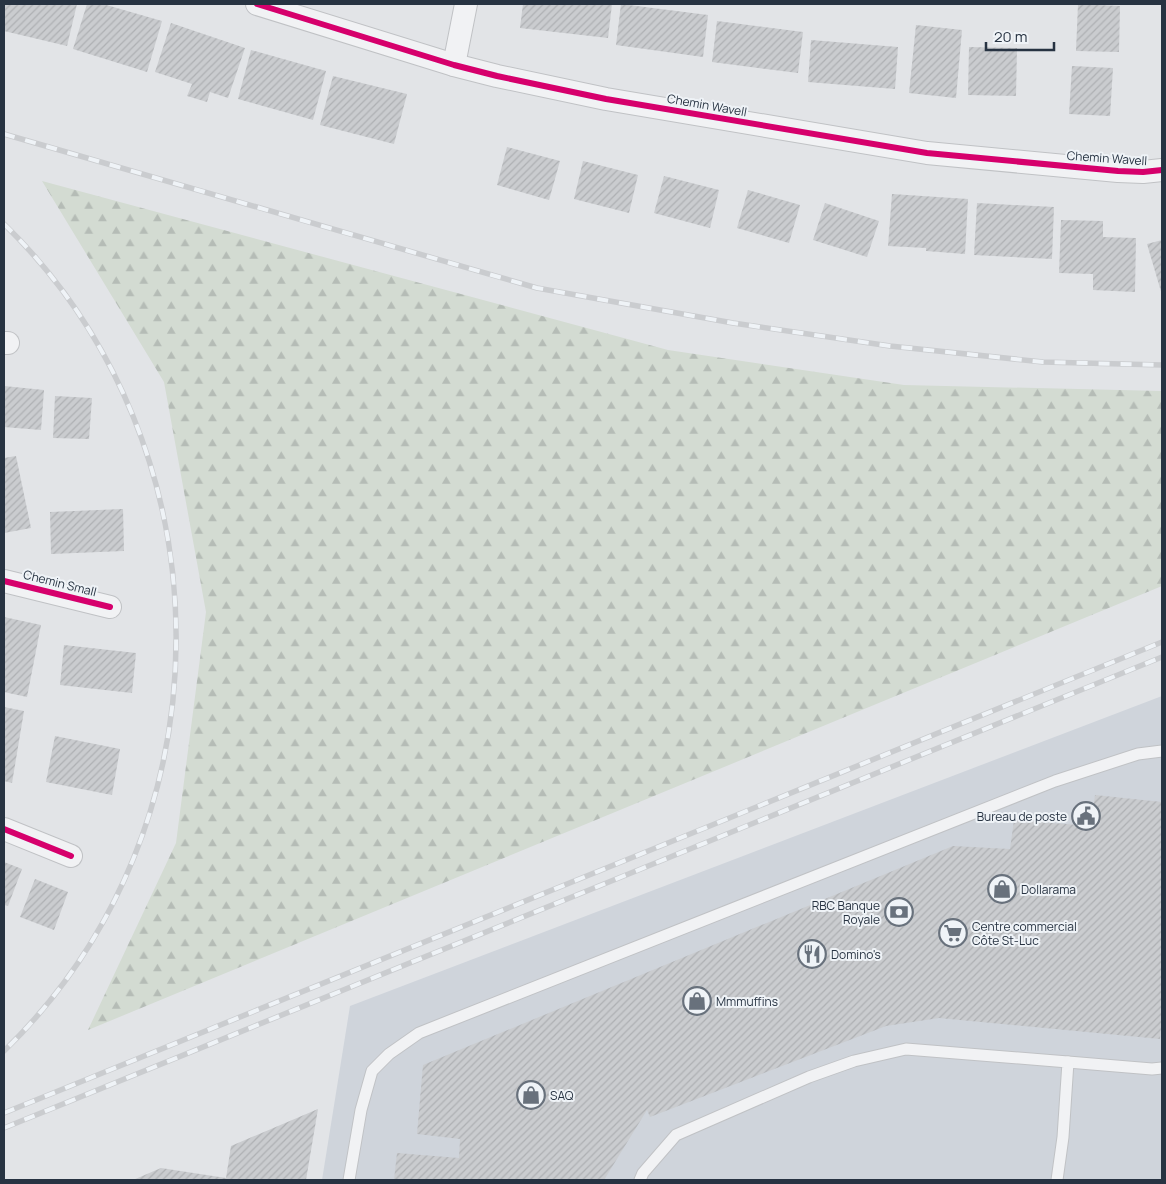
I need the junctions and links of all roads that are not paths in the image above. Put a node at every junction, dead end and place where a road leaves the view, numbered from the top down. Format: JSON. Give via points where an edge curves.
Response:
{"nodes":[{"id":1,"x":257,"y":4,"type":"edge"},
{"id":2,"x":466,"y":4,"type":"edge"},
{"id":3,"x":454,"y":65,"type":"junction"},
{"id":4,"x":1162,"y":170,"type":"edge"},
{"id":5,"x":4,"y":581,"type":"edge"},
{"id":6,"x":110,"y":607,"type":"dead end"},
{"id":7,"x":1162,"y":751,"type":"edge"},
{"id":8,"x":4,"y":829,"type":"edge"},
{"id":9,"x":71,"y":856,"type":"dead end"},
{"id":10,"x":1068,"y":1062,"type":"junction"},
{"id":11,"x":1162,"y":1068,"type":"edge"},
{"id":12,"x":350,"y":1180,"type":"edge"},
{"id":13,"x":640,"y":1180,"type":"edge"},
{"id":14,"x":1058,"y":1180,"type":"edge"}],
"edges":[{"from":1,"to":3,"type":"street","name":"Chemin Wavell"},
{"from":2,"to":3,"type":"street"},
{"from":3,"to":4,"type":"street","name":"Chemin Wavell","via":[[606,99],[927,153],[1118,171]]},
{"from":5,"to":6,"type":"street","name":"Chemin Small"},
{"from":7,"to":12,"type":"lane","via":[[1138,754],[1054,780],[420,1033],[389,1054],[372,1071],[361,1110]]},
{"from":8,"to":9,"type":"street"},
{"from":10,"to":11,"type":"lane"},
{"from":10,"to":13,"type":"lane","via":[[906,1049],[854,1061],[676,1135]]},
{"from":10,"to":14,"type":"lane"}]}
